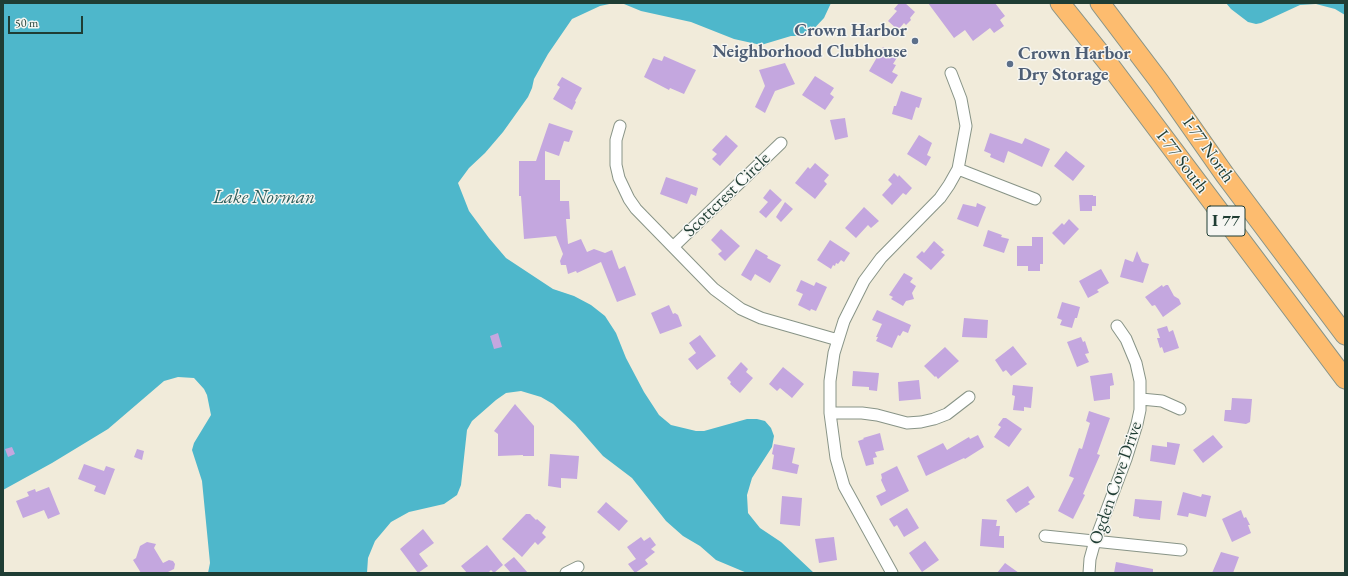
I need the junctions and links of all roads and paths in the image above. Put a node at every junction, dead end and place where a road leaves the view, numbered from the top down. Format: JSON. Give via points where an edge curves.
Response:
{"nodes":[{"id":1,"x":1060,"y":3,"type":"edge"},
{"id":2,"x":1067,"y":3,"type":"edge"},
{"id":3,"x":1087,"y":3,"type":"edge"},
{"id":4,"x":1100,"y":3,"type":"edge"},
{"id":5,"x":1108,"y":63,"type":"junction"},
{"id":6,"x":951,"y":73,"type":"dead end"},
{"id":7,"x":620,"y":126,"type":"dead end"},
{"id":8,"x":781,"y":143,"type":"dead end"},
{"id":9,"x":958,"y":169,"type":"junction"},
{"id":10,"x":1225,"y":175,"type":"junction"},
{"id":11,"x":1035,"y":199,"type":"dead end"},
{"id":12,"x":673,"y":247,"type":"junction"},
{"id":13,"x":1117,"y":326,"type":"dead end"},
{"id":14,"x":1345,"y":335,"type":"edge"},
{"id":15,"x":838,"y":340,"type":"junction"},
{"id":16,"x":1345,"y":379,"type":"edge"},
{"id":17,"x":969,"y":396,"type":"dead end"},
{"id":18,"x":1141,"y":399,"type":"junction"},
{"id":19,"x":1180,"y":409,"type":"dead end"},
{"id":20,"x":830,"y":413,"type":"junction"},
{"id":21,"x":1046,"y":536,"type":"dead end"},
{"id":22,"x":1095,"y":541,"type":"junction"},
{"id":23,"x":1181,"y":550,"type":"dead end"},
{"id":24,"x":578,"y":567,"type":"dead end"},
{"id":25,"x":566,"y":573,"type":"edge"},
{"id":26,"x":892,"y":573,"type":"edge"},
{"id":27,"x":1088,"y":573,"type":"edge"}],
"edges":[{"from":1,"to":5,"type":"highway","name":"I-77 South","number":"I 77"},
{"from":2,"to":5,"type":"highway","number":"I 77"},
{"from":3,"to":10,"type":"highway","number":"I 77"},
{"from":4,"to":10,"type":"highway","name":"I-77 North","number":"I 77","via":[[1160,81]]},
{"from":5,"to":16,"type":"highway","name":"I-77 South","number":"I 77"},
{"from":6,"to":9,"type":"street","via":[[962,99],[966,126]]},
{"from":7,"to":12,"type":"street","via":[[616,150],[619,178],[636,209]]},
{"from":8,"to":12,"type":"street","name":"Scottcrest Circle"},
{"from":9,"to":11,"type":"street"},
{"from":9,"to":15,"type":"street","via":[[940,198],[881,258],[870,273],[851,305]]},
{"from":10,"to":14,"type":"highway","name":"I-77 North","number":"I 77"},
{"from":12,"to":15,"type":"street","via":[[714,289],[741,309],[761,318]]},
{"from":13,"to":18,"type":"street","name":"Ogden Cove Drive","via":[[1126,339],[1136,363]]},
{"from":15,"to":20,"type":"street","via":[[830,381]]},
{"from":17,"to":20,"type":"street","via":[[947,414],[921,422],[907,423],[862,413]]},
{"from":18,"to":19,"type":"street","via":[[1162,401]]},
{"from":18,"to":22,"type":"street","name":"Ogden Cove Drive","via":[[1131,445]]},
{"from":20,"to":26,"type":"street","via":[[836,458],[844,486]]},
{"from":21,"to":22,"type":"street"},
{"from":22,"to":23,"type":"street"},
{"from":22,"to":27,"type":"street","name":"Ogden Cove Drive"},
{"from":24,"to":25,"type":"street"}]}
